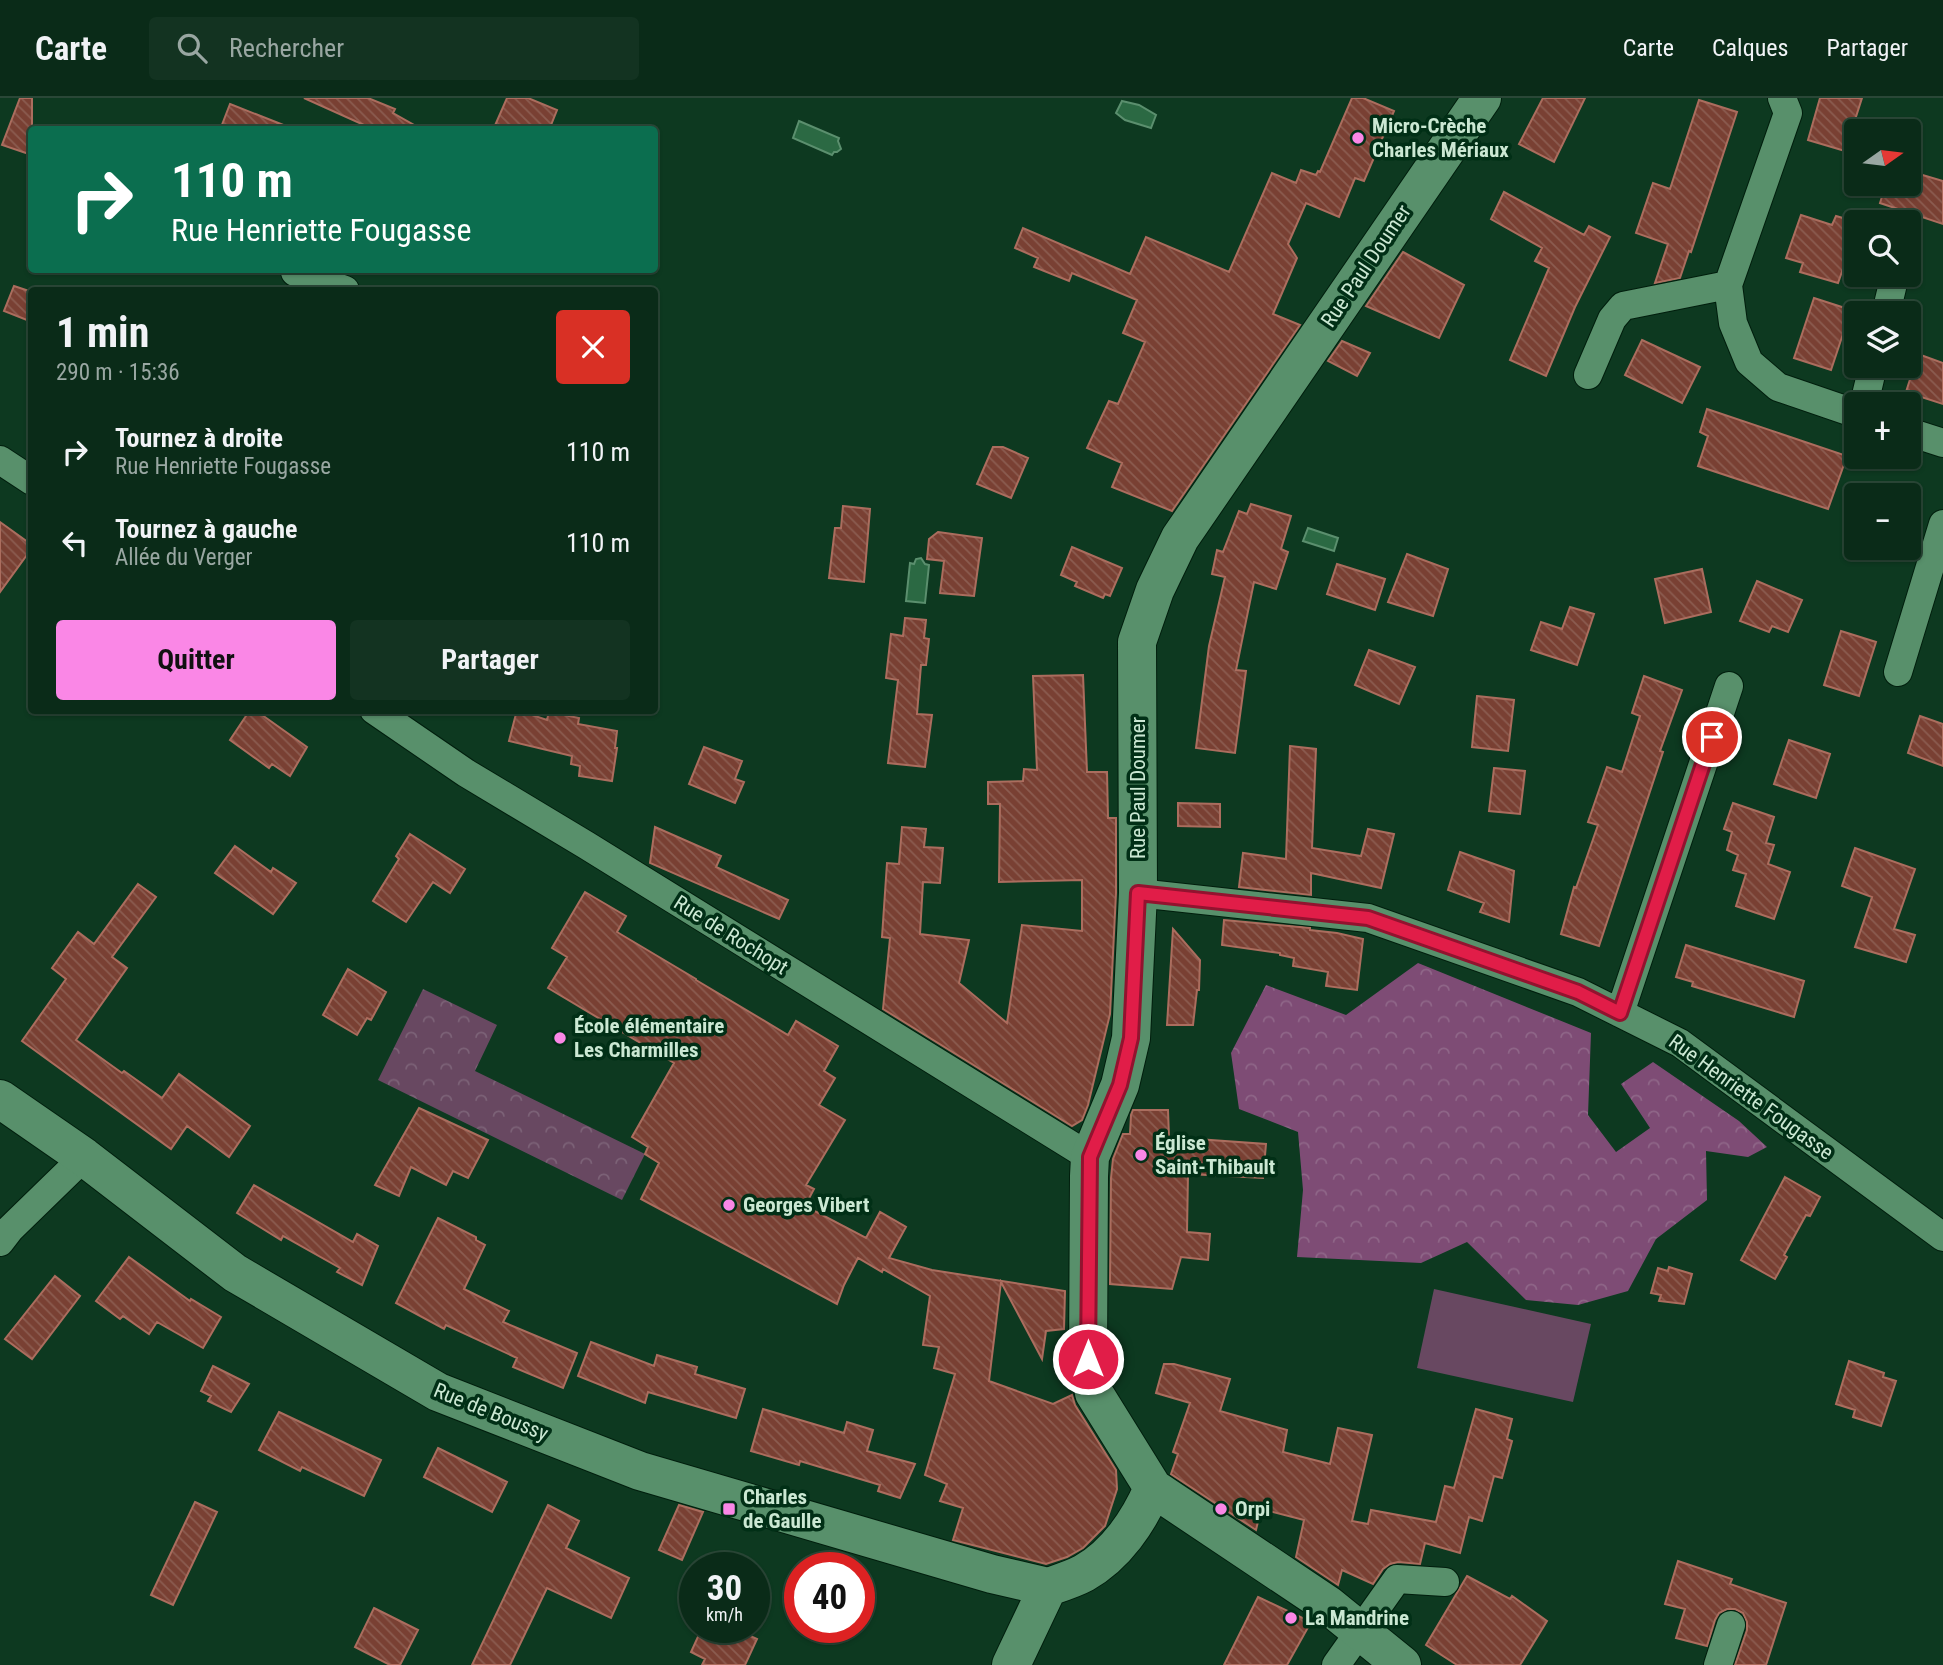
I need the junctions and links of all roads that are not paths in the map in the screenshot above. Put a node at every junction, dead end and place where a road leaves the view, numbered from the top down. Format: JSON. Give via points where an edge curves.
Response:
{"nodes":[{"id":1,"x":1482,"y":98,"type":"edge"},
{"id":2,"x":1782,"y":98,"type":"edge"},
{"id":3,"x":298,"y":273,"type":"edge"},
{"id":4,"x":1728,"y":285,"type":"junction"},
{"id":5,"x":337,"y":287,"type":"edge"},
{"id":6,"x":1588,"y":375,"type":"dead end"},
{"id":7,"x":1844,"y":410,"type":"edge"},
{"id":8,"x":1921,"y":436,"type":"edge"},
{"id":9,"x":1943,"y":443,"type":"edge"},
{"id":10,"x":0,"y":460,"type":"edge"},
{"id":11,"x":28,"y":478,"type":"edge"},
{"id":12,"x":1943,"y":524,"type":"edge"},
{"id":13,"x":1898,"y":672,"type":"dead end"},
{"id":14,"x":1729,"y":686,"type":"dead end"},
{"id":15,"x":380,"y":714,"type":"edge"},
{"id":16,"x":1138,"y":893,"type":"junction"},
{"id":17,"x":1620,"y":1013,"type":"junction"},
{"id":18,"x":0,"y":1099,"type":"edge"},
{"id":19,"x":84,"y":1157,"type":"junction"},
{"id":20,"x":1090,"y":1157,"type":"junction"},
{"id":21,"x":1943,"y":1237,"type":"edge"},
{"id":22,"x":0,"y":1241,"type":"edge"},
{"id":23,"x":1153,"y":1489,"type":"junction"},
{"id":24,"x":1445,"y":1582,"type":"dead end"},
{"id":25,"x":1048,"y":1587,"type":"junction"},
{"id":26,"x":1731,"y":1625,"type":"dead end"},
{"id":27,"x":1360,"y":1632,"type":"junction"},
{"id":28,"x":1011,"y":1665,"type":"edge"},
{"id":29,"x":1336,"y":1665,"type":"edge"},
{"id":30,"x":1402,"y":1665,"type":"edge"},
{"id":31,"x":1718,"y":1665,"type":"edge"}],
"edges":[{"from":1,"to":16,"type":"street","name":"Rue Paul Doumer","via":[[1180,538],[1155,590],[1137,642]]},
{"from":2,"to":4,"type":"street","via":[[1788,113]]},
{"from":3,"to":5,"type":"street"},
{"from":4,"to":6,"type":"street","via":[[1623,306],[1612,319]]},
{"from":4,"to":7,"type":"street","via":[[1733,323],[1749,362],[1778,387]]},
{"from":8,"to":9,"type":"street"},
{"from":10,"to":11,"type":"street"},
{"from":12,"to":13,"type":"street"},
{"from":14,"to":17,"type":"street"},
{"from":15,"to":20,"type":"street","name":"Rue de Rochopt","via":[[466,773]]},
{"from":16,"to":17,"type":"street","name":"Rue Henriette Fougasse","via":[[1368,918],[1578,992]]},
{"from":16,"to":20,"type":"street","name":"Rue Paul Doumer","via":[[1131,1038],[1120,1085]]},
{"from":17,"to":21,"type":"street","name":"Rue Henriette Fougasse","via":[[1680,1043]]},
{"from":18,"to":19,"type":"street","name":"Rue de Boussy"},
{"from":19,"to":22,"type":"street"},
{"from":19,"to":25,"type":"street","name":"Rue de Boussy","via":[[235,1273],[438,1392],[640,1471]]},
{"from":20,"to":23,"type":"street","name":"Rue Paul Doumer","via":[[1088,1359],[1094,1393]]},
{"from":23,"to":25,"type":"street","via":[[1143,1511],[1107,1557]]},
{"from":23,"to":27,"type":"street","via":[[1328,1605]]},
{"from":24,"to":27,"type":"street","via":[[1397,1579]]},
{"from":25,"to":28,"type":"street"},
{"from":26,"to":31,"type":"street"},
{"from":27,"to":29,"type":"street"},
{"from":27,"to":30,"type":"street"}]}
